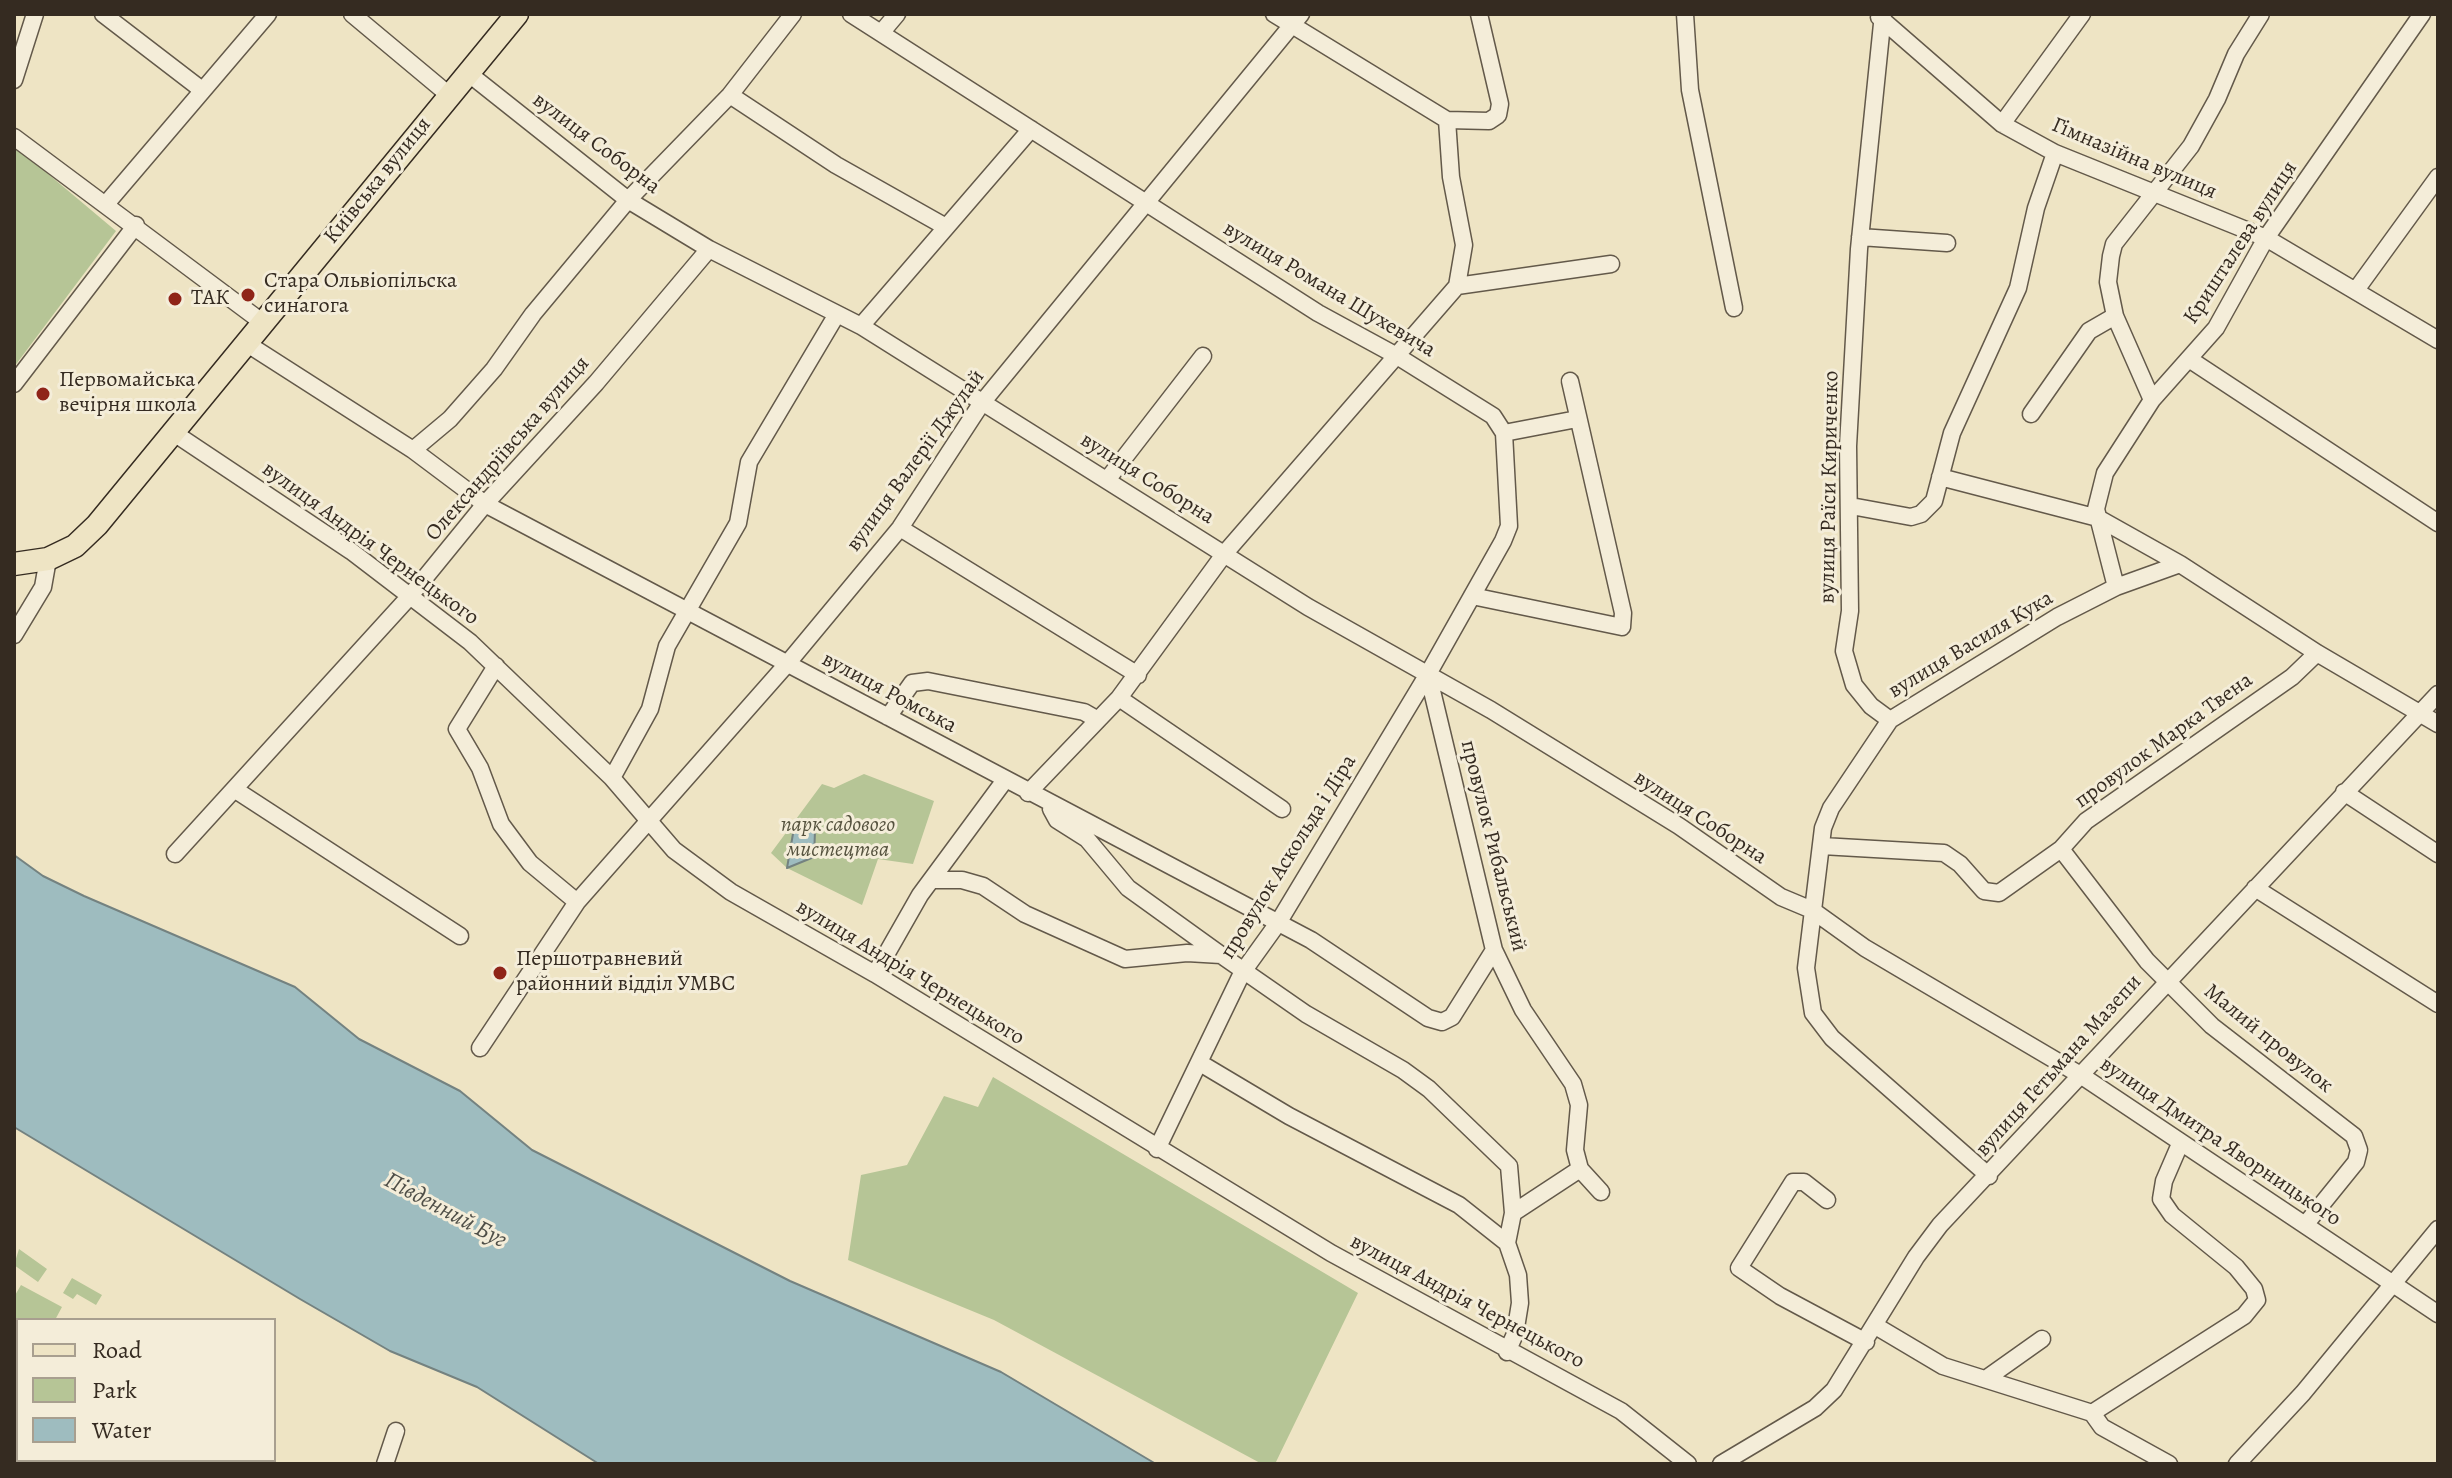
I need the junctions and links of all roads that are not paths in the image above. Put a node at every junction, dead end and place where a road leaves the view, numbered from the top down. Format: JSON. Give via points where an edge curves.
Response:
{"nodes":[{"id":1,"x":35,"y":14,"type":"edge"},
{"id":2,"x":103,"y":14,"type":"edge"},
{"id":3,"x":268,"y":14,"type":"edge"},
{"id":4,"x":352,"y":14,"type":"edge"},
{"id":5,"x":517,"y":14,"type":"edge"},
{"id":6,"x":793,"y":14,"type":"edge"},
{"id":7,"x":851,"y":14,"type":"edge"},
{"id":8,"x":897,"y":14,"type":"edge"},
{"id":9,"x":1274,"y":14,"type":"edge"},
{"id":10,"x":1479,"y":14,"type":"edge"},
{"id":11,"x":1685,"y":14,"type":"edge"},
{"id":12,"x":2082,"y":14,"type":"edge"},
{"id":13,"x":2261,"y":14,"type":"edge"},
{"id":14,"x":2422,"y":14,"type":"edge"},
{"id":15,"x":1880,"y":16,"type":"edge"},
{"id":16,"x":1297,"y":19,"type":"edge"},
{"id":17,"x":881,"y":33,"type":"junction"},
{"id":18,"x":468,"y":73,"type":"junction"},
{"id":19,"x":14,"y":80,"type":"edge"},
{"id":20,"x":202,"y":90,"type":"junction"},
{"id":21,"x":449,"y":95,"type":"junction"},
{"id":22,"x":730,"y":95,"type":"junction"},
{"id":23,"x":1447,"y":120,"type":"junction"},
{"id":24,"x":2002,"y":124,"type":"junction"},
{"id":25,"x":1031,"y":129,"type":"junction"},
{"id":26,"x":14,"y":137,"type":"edge"},
{"id":27,"x":2055,"y":153,"type":"junction"},
{"id":28,"x":2438,"y":177,"type":"edge"},
{"id":29,"x":2158,"y":193,"type":"junction"},
{"id":30,"x":628,"y":200,"type":"junction"},
{"id":31,"x":1147,"y":202,"type":"junction"},
{"id":32,"x":106,"y":204,"type":"junction"},
{"id":33,"x":136,"y":225,"type":"junction"},
{"id":34,"x":946,"y":227,"type":"junction"},
{"id":35,"x":1860,"y":237,"type":"junction"},
{"id":36,"x":2266,"y":238,"type":"junction"},
{"id":37,"x":1947,"y":243,"type":"dead end"},
{"id":38,"x":709,"y":249,"type":"junction"},
{"id":39,"x":1611,"y":264,"type":"dead end"},
{"id":40,"x":1457,"y":286,"type":"junction"},
{"id":41,"x":2356,"y":290,"type":"junction"},
{"id":42,"x":1734,"y":308,"type":"dead end"},
{"id":43,"x":837,"y":314,"type":"junction"},
{"id":44,"x":2115,"y":316,"type":"junction"},
{"id":45,"x":262,"y":322,"type":"junction"},
{"id":46,"x":861,"y":326,"type":"junction"},
{"id":47,"x":2438,"y":340,"type":"edge"},
{"id":48,"x":246,"y":343,"type":"junction"},
{"id":49,"x":1203,"y":356,"type":"dead end"},
{"id":50,"x":1397,"y":356,"type":"junction"},
{"id":51,"x":2189,"y":359,"type":"junction"},
{"id":52,"x":1570,"y":381,"type":"dead end"},
{"id":53,"x":14,"y":384,"type":"edge"},
{"id":54,"x":2152,"y":400,"type":"junction"},
{"id":55,"x":981,"y":404,"type":"junction"},
{"id":56,"x":2031,"y":414,"type":"dead end"},
{"id":57,"x":1577,"y":419,"type":"junction"},
{"id":58,"x":174,"y":433,"type":"junction"},
{"id":59,"x":1504,"y":433,"type":"junction"},
{"id":60,"x":413,"y":450,"type":"junction"},
{"id":61,"x":1940,"y":477,"type":"junction"},
{"id":62,"x":1107,"y":480,"type":"junction"},
{"id":63,"x":485,"y":504,"type":"junction"},
{"id":64,"x":1851,"y":506,"type":"junction"},
{"id":65,"x":2098,"y":518,"type":"junction"},
{"id":66,"x":2438,"y":523,"type":"edge"},
{"id":67,"x":900,"y":528,"type":"junction"},
{"id":68,"x":1225,"y":553,"type":"junction"},
{"id":69,"x":48,"y":559,"type":"junction"},
{"id":70,"x":14,"y":564,"type":"edge"},
{"id":71,"x":2180,"y":564,"type":"junction"},
{"id":72,"x":2116,"y":587,"type":"junction"},
{"id":73,"x":410,"y":596,"type":"junction"},
{"id":74,"x":1472,"y":596,"type":"junction"},
{"id":75,"x":686,"y":610,"type":"junction"},
{"id":76,"x":14,"y":635,"type":"edge"},
{"id":77,"x":2317,"y":653,"type":"junction"},
{"id":78,"x":787,"y":664,"type":"junction"},
{"id":79,"x":496,"y":666,"type":"junction"},
{"id":80,"x":1428,"y":674,"type":"junction"},
{"id":81,"x":1138,"y":675,"type":"junction"},
{"id":82,"x":2438,"y":694,"type":"edge"},
{"id":83,"x":1119,"y":698,"type":"junction"},
{"id":84,"x":2421,"y":713,"type":"junction"},
{"id":85,"x":888,"y":717,"type":"junction"},
{"id":86,"x":1098,"y":720,"type":"junction"},
{"id":87,"x":1890,"y":720,"type":"junction"},
{"id":88,"x":2438,"y":724,"type":"edge"},
{"id":89,"x":612,"y":778,"type":"junction"},
{"id":90,"x":1005,"y":780,"type":"junction"},
{"id":91,"x":234,"y":789,"type":"junction"},
{"id":92,"x":2344,"y":792,"type":"junction"},
{"id":93,"x":1028,"y":793,"type":"junction"},
{"id":94,"x":1047,"y":800,"type":"junction"},
{"id":95,"x":1282,"y":809,"type":"dead end"},
{"id":96,"x":649,"y":819,"type":"junction"},
{"id":97,"x":1822,"y":846,"type":"junction"},
{"id":98,"x":2061,"y":849,"type":"junction"},
{"id":99,"x":175,"y":854,"type":"dead end"},
{"id":100,"x":2438,"y":854,"type":"edge"},
{"id":101,"x":932,"y":880,"type":"junction"},
{"id":102,"x":2255,"y":888,"type":"junction"},
{"id":103,"x":577,"y":902,"type":"junction"},
{"id":104,"x":1812,"y":910,"type":"junction"},
{"id":105,"x":1278,"y":923,"type":"junction"},
{"id":106,"x":460,"y":936,"type":"dead end"},
{"id":107,"x":1494,"y":950,"type":"junction"},
{"id":108,"x":1221,"y":955,"type":"junction"},
{"id":109,"x":1242,"y":973,"type":"junction"},
{"id":110,"x":875,"y":974,"type":"junction"},
{"id":111,"x":2167,"y":981,"type":"junction"},
{"id":112,"x":2438,"y":1004,"type":"edge"},
{"id":113,"x":480,"y":1048,"type":"dead end"},
{"id":114,"x":1200,"y":1063,"type":"junction"},
{"id":115,"x":2082,"y":1076,"type":"junction"},
{"id":116,"x":2180,"y":1144,"type":"junction"},
{"id":117,"x":1157,"y":1149,"type":"junction"},
{"id":118,"x":1580,"y":1169,"type":"junction"},
{"id":119,"x":1989,"y":1176,"type":"junction"},
{"id":120,"x":1601,"y":1192,"type":"dead end"},
{"id":121,"x":1827,"y":1200,"type":"dead end"},
{"id":122,"x":1513,"y":1213,"type":"junction"},
{"id":123,"x":2305,"y":1225,"type":"junction"},
{"id":124,"x":2438,"y":1229,"type":"edge"},
{"id":125,"x":1507,"y":1243,"type":"junction"},
{"id":126,"x":2393,"y":1283,"type":"junction"},
{"id":127,"x":2438,"y":1314,"type":"edge"},
{"id":128,"x":1874,"y":1325,"type":"junction"},
{"id":129,"x":2042,"y":1339,"type":"dead end"},
{"id":130,"x":1866,"y":1342,"type":"junction"},
{"id":131,"x":1507,"y":1352,"type":"junction"},
{"id":132,"x":1987,"y":1378,"type":"junction"},
{"id":133,"x":2092,"y":1413,"type":"junction"},
{"id":134,"x":396,"y":1431,"type":"dead end"},
{"id":135,"x":385,"y":1464,"type":"edge"},
{"id":136,"x":1688,"y":1464,"type":"edge"},
{"id":137,"x":1721,"y":1464,"type":"edge"},
{"id":138,"x":2169,"y":1464,"type":"edge"},
{"id":139,"x":2237,"y":1464,"type":"edge"}],
"edges":[{"from":1,"to":19,"type":"street"},
{"from":2,"to":20,"type":"street"},
{"from":3,"to":20,"type":"street"},
{"from":4,"to":21,"type":"street"},
{"from":5,"to":18,"type":"main road","name":"Київська вулиця"},
{"from":6,"to":22,"type":"street"},
{"from":7,"to":17,"type":"street","name":"вулиця Романа Шухевича"},
{"from":8,"to":17,"type":"street"},
{"from":9,"to":16,"type":"street"},
{"from":10,"to":23,"type":"street","via":[[1498,115],[1489,121]]},
{"from":11,"to":42,"type":"street","via":[[1690,90]]},
{"from":12,"to":24,"type":"street"},
{"from":13,"to":29,"type":"street","via":[[2191,146]]},
{"from":14,"to":36,"type":"street","name":"Кришталева вулиця"},
{"from":15,"to":24,"type":"street","name":"Гімназійна вулиця"},
{"from":15,"to":35,"type":"street","name":"вулиця Раїси Кириченко"},
{"from":16,"to":23,"type":"street"},
{"from":16,"to":31,"type":"street","name":"вулиця Валерії Джулай"},
{"from":17,"to":25,"type":"street","name":"вулиця Романа Шухевича"},
{"from":18,"to":21,"type":"main road","name":"Київська вулиця"},
{"from":18,"to":30,"type":"street","name":"вулиця Соборна"},
{"from":20,"to":32,"type":"street"},
{"from":21,"to":45,"type":"main road","name":"Київська вулиця"},
{"from":22,"to":30,"type":"street"},
{"from":22,"to":34,"type":"street","via":[[836,165]]},
{"from":23,"to":40,"type":"street","via":[[1464,245]]},
{"from":24,"to":27,"type":"street","name":"Гімназійна вулиця"},
{"from":25,"to":31,"type":"street","name":"вулиця Романа Шухевича"},
{"from":25,"to":34,"type":"street"},
{"from":26,"to":32,"type":"street"},
{"from":27,"to":29,"type":"street","name":"Гімназійна вулиця"},
{"from":27,"to":61,"type":"street","via":[[2018,288],[1952,433]]},
{"from":28,"to":41,"type":"street"},
{"from":29,"to":36,"type":"street","name":"Гімназійна вулиця"},
{"from":29,"to":44,"type":"street","via":[[2114,244],[2108,282]]},
{"from":30,"to":38,"type":"street","name":"вулиця Соборна"},
{"from":30,"to":60,"type":"street","via":[[494,369],[450,419]]},
{"from":31,"to":50,"type":"street","name":"вулиця Романа Шухевича","via":[[1318,313]]},
{"from":31,"to":55,"type":"street","name":"вулиця Валерії Джулай"},
{"from":32,"to":33,"type":"street"},
{"from":33,"to":45,"type":"street"},
{"from":33,"to":53,"type":"street"},
{"from":34,"to":46,"type":"street"},
{"from":35,"to":37,"type":"street"},
{"from":35,"to":64,"type":"street","name":"вулиця Раїси Кириченко","via":[[1848,446]]},
{"from":36,"to":41,"type":"street","name":"Гімназійна вулиця"},
{"from":36,"to":51,"type":"street","name":"Кришталева вулиця","via":[[2216,328]]},
{"from":38,"to":43,"type":"street","name":"вулиця Соборна"},
{"from":38,"to":63,"type":"street","name":"Олександріївська вулиця"},
{"from":39,"to":40,"type":"street"},
{"from":40,"to":50,"type":"street"},
{"from":41,"to":47,"type":"street","name":"Гімназійна вулиця"},
{"from":43,"to":46,"type":"street","name":"вулиця Соборна"},
{"from":43,"to":75,"type":"street","via":[[749,462],[738,523]]},
{"from":44,"to":54,"type":"street"},
{"from":44,"to":56,"type":"street","via":[[2089,331]]},
{"from":45,"to":48,"type":"main road","name":"Київська вулиця"},
{"from":46,"to":55,"type":"street","name":"вулиця Соборна"},
{"from":48,"to":58,"type":"main road","name":"Київська вулиця"},
{"from":48,"to":60,"type":"street","name":"вулиця Ромська"},
{"from":49,"to":62,"type":"street"},
{"from":50,"to":59,"type":"street","name":"вулиця Романа Шухевича","via":[[1493,416]]},
{"from":50,"to":68,"type":"street"},
{"from":51,"to":54,"type":"street","name":"Кришталева вулиця"},
{"from":51,"to":66,"type":"street"},
{"from":52,"to":57,"type":"street"},
{"from":54,"to":65,"type":"street","name":"Кришталева вулиця","via":[[2105,473],[2095,501]]},
{"from":55,"to":62,"type":"street","name":"вулиця Соборна"},
{"from":55,"to":67,"type":"street","name":"вулиця Валерії Джулай"},
{"from":57,"to":59,"type":"street"},
{"from":57,"to":74,"type":"street","via":[[1622,627]]},
{"from":58,"to":69,"type":"main road","name":"Київська вулиця","via":[[97,525],[75,546]]},
{"from":58,"to":73,"type":"street","name":"вулиця Андрія Чернецького"},
{"from":59,"to":74,"type":"street","via":[[1509,526]]},
{"from":60,"to":63,"type":"street","name":"вулиця Ромська"},
{"from":61,"to":64,"type":"street","via":[[1934,501],[1921,514],[1897,517]]},
{"from":61,"to":65,"type":"street"},
{"from":62,"to":68,"type":"street","name":"вулиця Соборна"},
{"from":63,"to":73,"type":"street","name":"Олександріївська вулиця"},
{"from":63,"to":75,"type":"street","name":"вулиця Ромська"},
{"from":64,"to":87,"type":"street","name":"вулиця Раїси Кириченко","via":[[1850,611],[1844,651],[1854,685]]},
{"from":65,"to":71,"type":"street"},
{"from":65,"to":72,"type":"street","name":"Кришталева вулиця"},
{"from":67,"to":78,"type":"street","name":"вулиця Валерії Джулай"},
{"from":67,"to":81,"type":"street"},
{"from":68,"to":80,"type":"street","name":"вулиця Соборна"},
{"from":68,"to":81,"type":"street"},
{"from":69,"to":70,"type":"main road"},
{"from":69,"to":76,"type":"street","via":[[43,587]]},
{"from":71,"to":72,"type":"street","name":"вулиця Василя Кука"},
{"from":71,"to":77,"type":"street"},
{"from":72,"to":87,"type":"street","name":"вулиця Василя Кука","via":[[2057,617]]},
{"from":73,"to":79,"type":"street","name":"вулиця Андрія Чернецького"},
{"from":73,"to":91,"type":"street","name":"Олександріївська вулиця"},
{"from":74,"to":80,"type":"street","name":"провулок Аскольда і Діра"},
{"from":75,"to":78,"type":"street","name":"вулиця Ромська"},
{"from":75,"to":89,"type":"street","via":[[667,646],[650,709]]},
{"from":77,"to":84,"type":"street"},
{"from":77,"to":98,"type":"street","name":"провулок Марка Твена","via":[[2292,677],[2086,821]]},
{"from":78,"to":85,"type":"street","name":"вулиця Ромська"},
{"from":78,"to":96,"type":"street","name":"вулиця Валерії Джулай"},
{"from":79,"to":89,"type":"street","name":"вулиця Андрія Чернецького"},
{"from":79,"to":103,"type":"street","via":[[457,729],[480,768],[501,824],[530,863]]},
{"from":80,"to":104,"type":"street","name":"вулиця Соборна","via":[[1679,826],[1781,897]]},
{"from":80,"to":105,"type":"street","name":"провулок Аскольда і Діра"},
{"from":80,"to":107,"type":"street","name":"провулок Рибальський"},
{"from":81,"to":83,"type":"street"},
{"from":82,"to":84,"type":"street","name":"вулиця Гетьмана Мазепи"},
{"from":83,"to":86,"type":"street"},
{"from":83,"to":95,"type":"street"},
{"from":84,"to":88,"type":"street"},
{"from":84,"to":92,"type":"street","name":"вулиця Гетьмана Мазепи"},
{"from":85,"to":86,"type":"street","via":[[912,683],[928,681],[1084,712]]},
{"from":85,"to":90,"type":"street","name":"вулиця Ромська"},
{"from":86,"to":93,"type":"street"},
{"from":87,"to":97,"type":"street","name":"вулиця Василя Кука","via":[[1831,808]]},
{"from":89,"to":96,"type":"street","name":"вулиця Андрія Чернецького"},
{"from":90,"to":93,"type":"street","name":"вулиця Ромська"},
{"from":90,"to":101,"type":"street"},
{"from":91,"to":99,"type":"street","name":"Олександріївська вулиця"},
{"from":91,"to":106,"type":"street"},
{"from":92,"to":100,"type":"street"},
{"from":92,"to":102,"type":"street","name":"вулиця Гетьмана Мазепи"},
{"from":93,"to":94,"type":"street","name":"вулиця Ромська"},
{"from":94,"to":105,"type":"street","name":"вулиця Ромська"},
{"from":94,"to":108,"type":"street","via":[[1057,820],[1087,839],[1128,888]]},
{"from":96,"to":103,"type":"street","name":"вулиця Валерії Джулай"},
{"from":96,"to":110,"type":"street","name":"вулиця Андрія Чернецького","via":[[674,850],[731,892]]},
{"from":97,"to":98,"type":"street","name":"провулок Марка Твена","via":[[1944,853],[1993,894]]},
{"from":97,"to":104,"type":"street","name":"вулиця Василя Кука"},
{"from":98,"to":111,"type":"street","name":"Малий провулок"},
{"from":101,"to":108,"type":"street","via":[[983,886],[1025,914],[1125,959]]},
{"from":101,"to":110,"type":"street"},
{"from":102,"to":111,"type":"street","name":"вулиця Гетьмана Мазепи"},
{"from":102,"to":112,"type":"street"},
{"from":103,"to":113,"type":"street","name":"вулиця Валерії Джулай"},
{"from":104,"to":115,"type":"street","name":"вулиця Дмитра Яворницького","via":[[1865,948]]},
{"from":104,"to":119,"type":"street","name":"вулиця Василя Кука","via":[[1806,968],[1813,1013],[1832,1038]]},
{"from":105,"to":107,"type":"street","name":"вулиця Ромська","via":[[1442,1022],[1452,1017]]},
{"from":105,"to":109,"type":"street","name":"провулок Аскольда і Діра"},
{"from":107,"to":118,"type":"street","name":"провулок Рибальський","via":[[1523,1010],[1573,1084],[1579,1105],[1575,1150]]},
{"from":108,"to":109,"type":"street"},
{"from":109,"to":114,"type":"street","name":"провулок Аскольда і Діра"},
{"from":109,"to":122,"type":"street","via":[[1429,1089],[1509,1166]]},
{"from":110,"to":117,"type":"street","name":"вулиця Андрія Чернецького"},
{"from":111,"to":115,"type":"street","name":"вулиця Гетьмана Мазепи"},
{"from":111,"to":123,"type":"street","name":"Малий провулок","via":[[2212,1026],[2354,1136],[2356,1162]]},
{"from":114,"to":117,"type":"street","name":"провулок Аскольда і Діра"},
{"from":114,"to":125,"type":"street","via":[[1459,1205]]},
{"from":115,"to":116,"type":"street","name":"вулиця Дмитра Яворницького"},
{"from":115,"to":119,"type":"street","name":"вулиця Гетьмана Мазепи"},
{"from":116,"to":123,"type":"street","name":"вулиця Дмитра Яворницького"},
{"from":116,"to":133,"type":"street","via":[[2161,1199],[2172,1215],[2236,1267],[2257,1300],[2244,1316]]},
{"from":117,"to":131,"type":"street","name":"вулиця Андрія Чернецького"},
{"from":118,"to":120,"type":"street"},
{"from":118,"to":122,"type":"street"},
{"from":119,"to":128,"type":"street","name":"вулиця Гетьмана Мазепи","via":[[1932,1236]]},
{"from":121,"to":130,"type":"street","via":[[1804,1182],[1793,1182],[1739,1268]]},
{"from":122,"to":125,"type":"street"},
{"from":123,"to":126,"type":"street","name":"вулиця Дмитра Яворницького"},
{"from":124,"to":126,"type":"street"},
{"from":125,"to":131,"type":"street","via":[[1520,1303]]},
{"from":126,"to":127,"type":"street","name":"вулиця Дмитра Яворницького"},
{"from":126,"to":139,"type":"street"},
{"from":128,"to":130,"type":"street","name":"вулиця Гетьмана Мазепи"},
{"from":128,"to":132,"type":"street","via":[[1943,1366]]},
{"from":129,"to":132,"type":"street"},
{"from":130,"to":137,"type":"street","name":"вулиця Гетьмана Мазепи","via":[[1834,1390],[1815,1408]]},
{"from":131,"to":136,"type":"street","name":"вулиця Андрія Чернецького","via":[[1621,1411]]},
{"from":132,"to":133,"type":"street"},
{"from":133,"to":138,"type":"street","via":[[2102,1427]]},
{"from":134,"to":135,"type":"street"}]}
